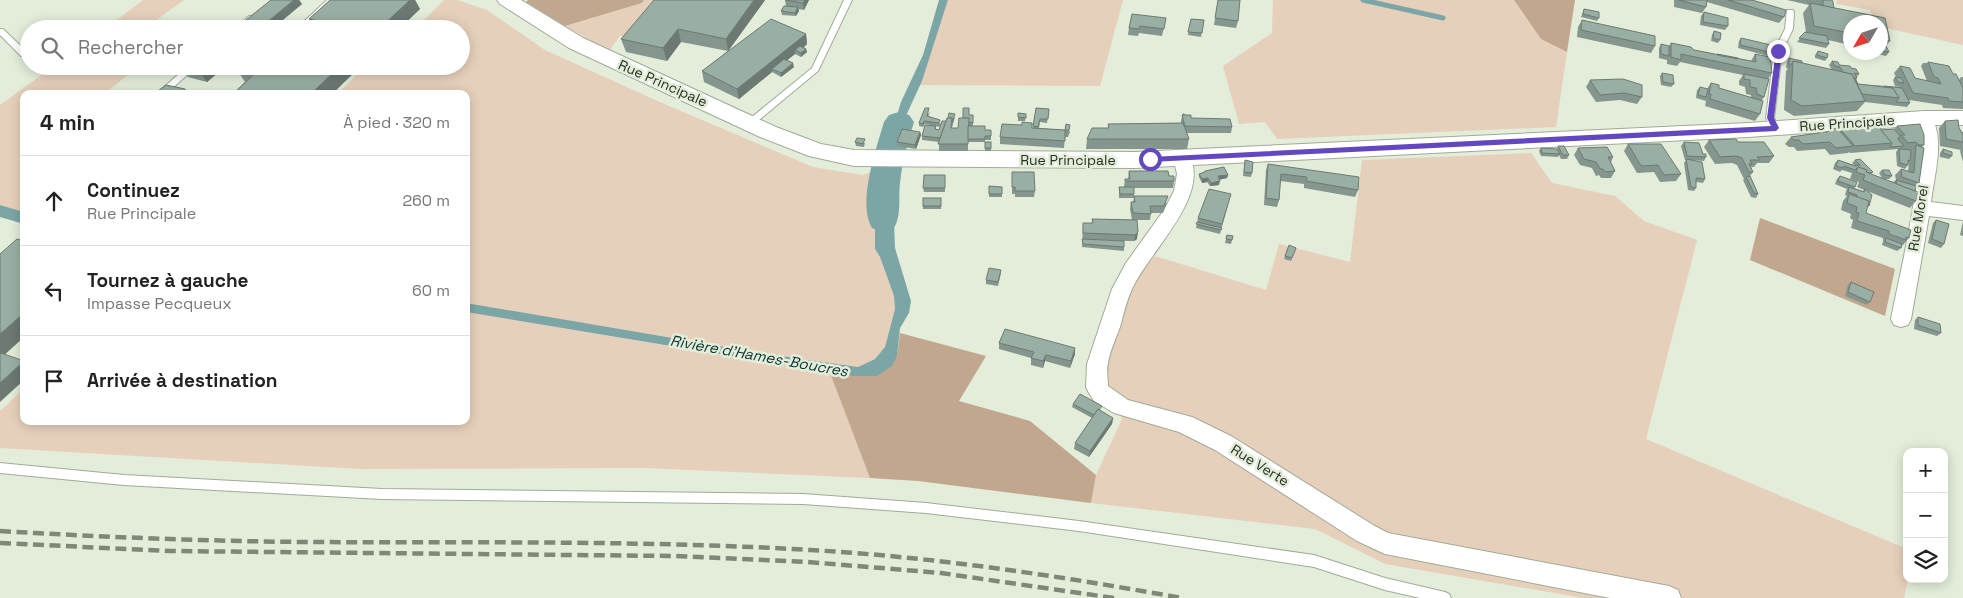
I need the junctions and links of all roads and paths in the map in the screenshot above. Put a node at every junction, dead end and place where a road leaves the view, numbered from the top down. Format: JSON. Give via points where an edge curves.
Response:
{"nodes":[{"id":1,"x":332,"y":0,"type":"edge"},
{"id":2,"x":508,"y":0,"type":"edge"},
{"id":3,"x":848,"y":0,"type":"edge"},
{"id":4,"x":260,"y":12,"type":"edge"},
{"id":5,"x":1790,"y":12,"type":"dead end"},
{"id":6,"x":250,"y":20,"type":"edge"},
{"id":7,"x":310,"y":20,"type":"edge"},
{"id":8,"x":0,"y":31,"type":"edge"},
{"id":9,"x":20,"y":50,"type":"edge"},
{"id":10,"x":182,"y":75,"type":"edge"},
{"id":11,"x":165,"y":90,"type":"edge"},
{"id":12,"x":1924,"y":118,"type":"junction"},
{"id":13,"x":1963,"y":118,"type":"edge"},
{"id":14,"x":750,"y":123,"type":"junction"},
{"id":15,"x":1776,"y":128,"type":"junction"},
{"id":16,"x":1182,"y":157,"type":"junction"},
{"id":17,"x":1921,"y":208,"type":"junction"},
{"id":18,"x":1963,"y":213,"type":"edge"},
{"id":19,"x":1901,"y":319,"type":"dead end"},
{"id":20,"x":0,"y":468,"type":"edge"},
{"id":21,"x":1445,"y":598,"type":"edge"},
{"id":22,"x":1669,"y":598,"type":"edge"}],
"edges":[{"from":1,"to":7,"type":"lane"},
{"from":2,"to":14,"type":"street","name":"Rue Principale","via":[[576,43]]},
{"from":3,"to":14,"type":"lane","via":[[815,68]]},
{"from":4,"to":6,"type":"lane"},
{"from":5,"to":15,"type":"lane","via":[[1789,30],[1778,51],[1770,118]]},
{"from":8,"to":9,"type":"lane"},
{"from":10,"to":11,"type":"lane"},
{"from":12,"to":13,"type":"street","name":"Rue Principale"},
{"from":12,"to":15,"type":"street","name":"Rue Principale"},
{"from":12,"to":17,"type":"street","name":"Rue Morel","via":[[1929,147]]},
{"from":14,"to":16,"type":"street","name":"Rue Principale","via":[[817,151],[865,159],[1134,160]]},
{"from":15,"to":16,"type":"street","name":"Rue Principale"},
{"from":16,"to":22,"type":"street","name":"Rue Verte","via":[[1186,174],[1183,191],[1133,268],[1114,309],[1097,364],[1098,387],[1102,395],[1122,408],[1184,424],[1223,443],[1386,543]]},
{"from":17,"to":18,"type":"street"},
{"from":17,"to":19,"type":"street","name":"Rue Morel"},
{"from":20,"to":21,"type":"lane","via":[[124,480],[382,494],[803,499],[926,508],[1079,526],[1314,561],[1385,584]]}]}
